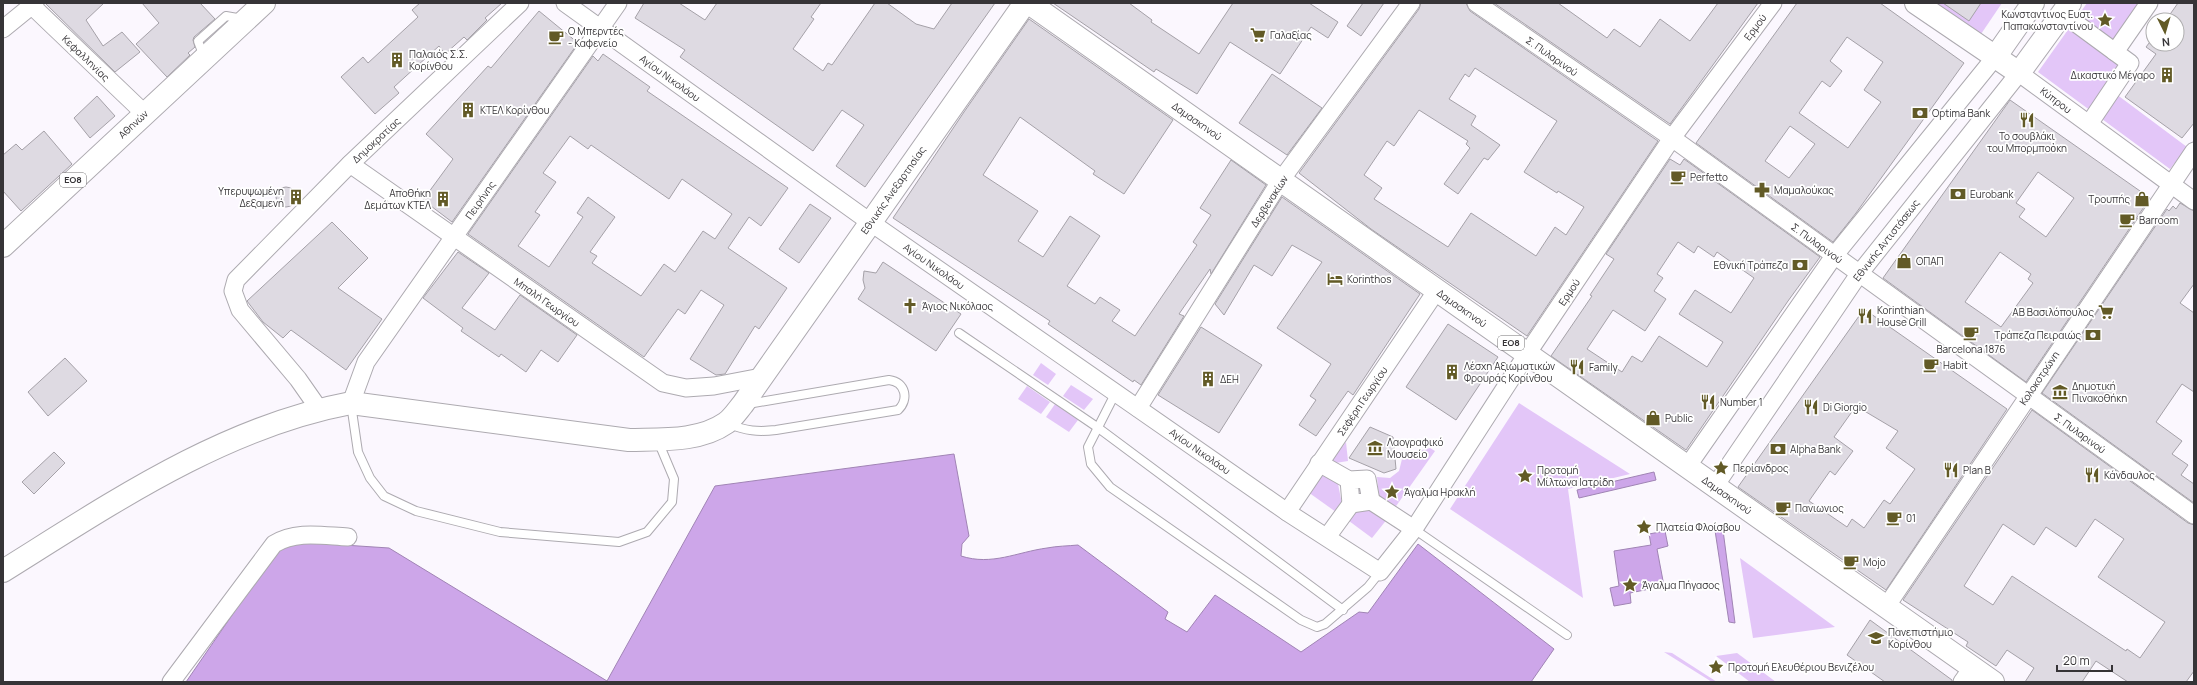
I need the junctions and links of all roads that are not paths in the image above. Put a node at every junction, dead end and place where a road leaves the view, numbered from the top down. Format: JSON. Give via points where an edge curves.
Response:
{"nodes":[{"id":1,"x":264,"y":3,"type":"edge"},
{"id":2,"x":520,"y":3,"type":"edge"},
{"id":3,"x":565,"y":3,"type":"edge"},
{"id":4,"x":618,"y":3,"type":"edge"},
{"id":5,"x":1024,"y":3,"type":"edge"},
{"id":6,"x":1029,"y":3,"type":"edge"},
{"id":7,"x":1411,"y":3,"type":"edge"},
{"id":8,"x":1476,"y":3,"type":"edge"},
{"id":9,"x":1773,"y":3,"type":"edge"},
{"id":10,"x":1916,"y":3,"type":"edge"},
{"id":11,"x":2033,"y":3,"type":"edge"},
{"id":12,"x":32,"y":4,"type":"edge"},
{"id":13,"x":2140,"y":6,"type":"edge"},
{"id":14,"x":2066,"y":8,"type":"edge"},
{"id":15,"x":600,"y":28,"type":"junction"},
{"id":16,"x":3,"y":29,"type":"edge"},
{"id":17,"x":2116,"y":52,"type":"junction"},
{"id":18,"x":1996,"y":56,"type":"junction"},
{"id":19,"x":2019,"y":73,"type":"junction"},
{"id":20,"x":144,"y":113,"type":"junction"},
{"id":21,"x":2089,"y":124,"type":"junction"},
{"id":22,"x":1672,"y":138,"type":"junction"},
{"id":23,"x":2194,"y":151,"type":"edge"},
{"id":24,"x":350,"y":164,"type":"junction"},
{"id":25,"x":1281,"y":180,"type":"junction"},
{"id":26,"x":2170,"y":184,"type":"junction"},
{"id":27,"x":2194,"y":201,"type":"edge"},
{"id":28,"x":870,"y":222,"type":"junction"},
{"id":29,"x":454,"y":237,"type":"junction"},
{"id":30,"x":3,"y":246,"type":"edge"},
{"id":31,"x":1834,"y":256,"type":"junction"},
{"id":32,"x":1859,"y":274,"type":"junction"},
{"id":33,"x":1437,"y":290,"type":"junction"},
{"id":34,"x":959,"y":332,"type":"dead end"},
{"id":35,"x":1527,"y":354,"type":"junction"},
{"id":36,"x":761,"y":377,"type":"junction"},
{"id":37,"x":1116,"y":392,"type":"junction"},
{"id":38,"x":2028,"y":395,"type":"junction"},
{"id":39,"x":351,"y":403,"type":"junction"},
{"id":40,"x":743,"y":404,"type":"junction"},
{"id":41,"x":1138,"y":408,"type":"junction"},
{"id":42,"x":319,"y":409,"type":"junction"},
{"id":43,"x":727,"y":423,"type":"junction"},
{"id":44,"x":1097,"y":427,"type":"junction"},
{"id":45,"x":658,"y":439,"type":"junction"},
{"id":46,"x":1319,"y":463,"type":"junction"},
{"id":47,"x":1688,"y":467,"type":"junction"},
{"id":48,"x":1348,"y":480,"type":"junction"},
{"id":49,"x":1715,"y":486,"type":"junction"},
{"id":50,"x":1371,"y":500,"type":"junction"},
{"id":51,"x":1351,"y":504,"type":"junction"},
{"id":52,"x":1287,"y":512,"type":"junction"},
{"id":53,"x":2194,"y":515,"type":"edge"},
{"id":54,"x":1414,"y":529,"type":"junction"},
{"id":55,"x":348,"y":537,"type":"dead end"},
{"id":56,"x":1326,"y":537,"type":"junction"},
{"id":57,"x":1373,"y":568,"type":"junction"},
{"id":58,"x":3,"y":571,"type":"edge"},
{"id":59,"x":1886,"y":607,"type":"junction"},
{"id":60,"x":1344,"y":610,"type":"junction"},
{"id":61,"x":1567,"y":635,"type":"dead end"},
{"id":62,"x":1967,"y":675,"type":"edge"},
{"id":63,"x":170,"y":682,"type":"edge"},
{"id":64,"x":1992,"y":682,"type":"edge"}],
"edges":[{"from":1,"to":20,"type":"street","name":"Αθηνών","number":"ΕΟ8"},
{"from":2,"to":24,"type":"street","name":"Δημοκρατίας"},
{"from":3,"to":15,"type":"street","name":"Αγίου Νικολάου"},
{"from":4,"to":15,"type":"street","name":"Πειρήνης"},
{"from":5,"to":28,"type":"street","name":"Εθνικής Ανεξαρτησίας"},
{"from":6,"to":25,"type":"street","name":"Δαμασκηνού","number":"ΕΟ8"},
{"from":7,"to":25,"type":"street","name":"Δερβενακίων"},
{"from":8,"to":22,"type":"street","name":"Σ. Πυλαρινού"},
{"from":9,"to":22,"type":"street","name":"Ερμού"},
{"from":10,"to":18,"type":"street","name":"Κύπρου"},
{"from":11,"to":18,"type":"street"},
{"from":12,"to":16,"type":"street"},
{"from":12,"to":20,"type":"street","name":"Κεφαλληνίας"},
{"from":13,"to":17,"type":"street"},
{"from":14,"to":17,"type":"street"},
{"from":14,"to":19,"type":"street","name":"Εθνικής Αντιστάσεως"},
{"from":15,"to":28,"type":"street","name":"Αγίου Νικολάου"},
{"from":15,"to":29,"type":"street","name":"Πειρήνης"},
{"from":17,"to":21,"type":"street","via":[[2130,64]]},
{"from":18,"to":19,"type":"street","name":"Κύπρου"},
{"from":18,"to":31,"type":"street"},
{"from":19,"to":21,"type":"street","name":"Κύπρου"},
{"from":19,"to":32,"type":"street","name":"Εθνικής Αντιστάσεως"},
{"from":20,"to":30,"type":"street","name":"Αθηνών","number":"ΕΟ8"},
{"from":21,"to":26,"type":"street","name":"Κύπρου"},
{"from":22,"to":31,"type":"street","name":"Σ. Πυλαρινού"},
{"from":22,"to":35,"type":"street","name":"Ερμού"},
{"from":23,"to":26,"type":"street","name":"Κολοκοτρώνη"},
{"from":24,"to":29,"type":"street","name":"Μπαλή Γεωργίου"},
{"from":24,"to":42,"type":"street","name":"Δημοκρατίας","via":[[236,280],[233,291],[240,310],[298,379]]},
{"from":25,"to":33,"type":"street","name":"Δαμασκηνού","number":"ΕΟ8"},
{"from":25,"to":41,"type":"street","name":"Δερβενακίων"},
{"from":26,"to":27,"type":"street","name":"Κύπρου"},
{"from":26,"to":38,"type":"street","name":"Κολοκοτρώνη"},
{"from":28,"to":36,"type":"street","name":"Εθνικής Ανεξαρτησίας"},
{"from":28,"to":37,"type":"street","name":"Αγίου Νικολάου"},
{"from":29,"to":36,"type":"street","name":"Μπαλή Γεωργίου","via":[[663,383],[686,388],[714,386]]},
{"from":29,"to":39,"type":"street","name":"Πειρήνης","via":[[366,362]]},
{"from":31,"to":32,"type":"street","name":"Σ. Πυλαρινού"},
{"from":31,"to":47,"type":"street"},
{"from":32,"to":38,"type":"street","name":"Σ. Πυλαρινού"},
{"from":32,"to":49,"type":"street","name":"Εθνικής Αντιστάσεως"},
{"from":33,"to":35,"type":"street","name":"Δαμασκηνού","number":"ΕΟ8"},
{"from":33,"to":46,"type":"street","name":"Σεφέρη Γεωργίου"},
{"from":34,"to":44,"type":"lane"},
{"from":35,"to":47,"type":"street","name":"Δαμασκηνού","number":"ΕΟ8"},
{"from":35,"to":54,"type":"street","name":"Ερμού"},
{"from":36,"to":40,"type":"street","name":"Εθνικής Ανεξαρτησίας"},
{"from":37,"to":41,"type":"street","name":"Αγίου Νικολάου"},
{"from":37,"to":44,"type":"lane"},
{"from":38,"to":53,"type":"street","name":"Σ. Πυλαρινού"},
{"from":38,"to":59,"type":"street","name":"Κολοκοτρώνη"},
{"from":39,"to":42,"type":"street"},
{"from":39,"to":45,"type":"street","via":[[629,440]]},
{"from":39,"to":45,"type":"lane","via":[[358,452],[370,478],[384,496],[416,511],[500,532],[619,542],[647,532],[672,502],[674,479]]},
{"from":40,"to":43,"type":"street","name":"Εθνικής Ανεξαρτησίας"},
{"from":40,"to":43,"type":"lane","via":[[889,380],[902,386],[905,396],[904,404],[898,410],[759,432],[744,430]]},
{"from":41,"to":52,"type":"street","name":"Αγίου Νικολάου"},
{"from":42,"to":58,"type":"street","via":[[218,446],[151,480]]},
{"from":43,"to":45,"type":"street","via":[[705,433]]},
{"from":44,"to":60,"type":"lane"},
{"from":44,"to":60,"type":"lane","via":[[1088,447],[1091,464],[1110,487],[1309,624],[1317,627],[1325,624]]},
{"from":46,"to":48,"type":"street"},
{"from":46,"to":52,"type":"street","name":"Σεφέρη Γεωργίου"},
{"from":47,"to":49,"type":"street","name":"Δαμασκηνού","number":"ΕΟ8"},
{"from":48,"to":50,"type":"street","via":[[1367,479]]},
{"from":48,"to":51,"type":"street"},
{"from":49,"to":59,"type":"street","name":"Δαμασκηνού","number":"ΕΟ8"},
{"from":50,"to":51,"type":"street"},
{"from":50,"to":54,"type":"street"},
{"from":51,"to":56,"type":"street"},
{"from":52,"to":56,"type":"street","name":"Αγίου Νικολάου"},
{"from":54,"to":57,"type":"street","name":"Ερμού"},
{"from":54,"to":61,"type":"lane"},
{"from":55,"to":63,"type":"street","via":[[301,535],[283,538],[274,544]]},
{"from":56,"to":57,"type":"street","name":"Αγίου Νικολάου"},
{"from":57,"to":60,"type":"lane","via":[[1368,587]]},
{"from":59,"to":62,"type":"street","name":"Δαμασκηνού","number":"ΕΟ8"},
{"from":62,"to":64,"type":"street","name":"Δαμασκηνού","number":"ΕΟ8"}]}
